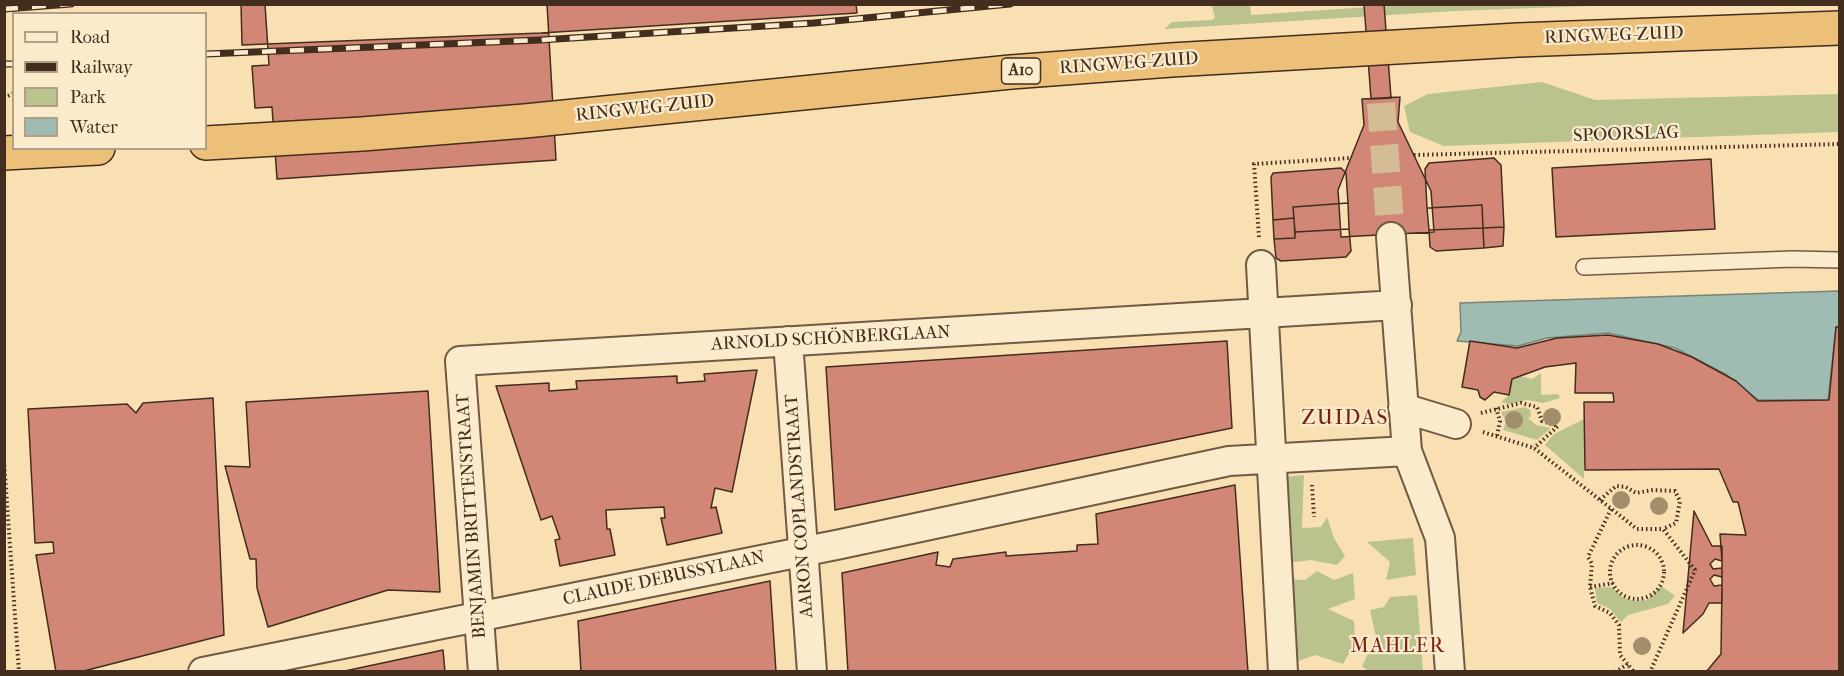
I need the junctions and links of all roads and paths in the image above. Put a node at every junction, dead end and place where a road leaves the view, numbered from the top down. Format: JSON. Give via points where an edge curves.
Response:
{"nodes":[{"id":1,"x":1839,"y":28,"type":"edge"},
{"id":2,"x":207,"y":143,"type":"edge"},
{"id":3,"x":1839,"y":144,"type":"edge"},
{"id":4,"x":62,"y":150,"type":"edge"},
{"id":5,"x":9,"y":153,"type":"edge"},
{"id":6,"x":1414,"y":155,"type":"dead end"},
{"id":7,"x":1350,"y":158,"type":"dead end"},
{"id":8,"x":1391,"y":237,"type":"tunnel mouth"},
{"id":9,"x":1839,"y":260,"type":"edge"},
{"id":10,"x":1261,"y":265,"type":"joint"},
{"id":11,"x":1584,"y":267,"type":"dead end"},
{"id":12,"x":1397,"y":305,"type":"junction"},
{"id":13,"x":1264,"y":314,"type":"junction"},
{"id":14,"x":789,"y":341,"type":"junction"},
{"id":15,"x":460,"y":361,"type":"joint"},
{"id":16,"x":1403,"y":408,"type":"junction"},
{"id":17,"x":1496,"y":408,"type":"junction"},
{"id":18,"x":1465,"y":427,"type":"junction"},
{"id":19,"x":1497,"y":436,"type":"junction"},
{"id":20,"x":1534,"y":448,"type":"junction"},
{"id":21,"x":1407,"y":451,"type":"junction"},
{"id":22,"x":1271,"y":459,"type":"junction"},
{"id":23,"x":4,"y":461,"type":"edge"},
{"id":24,"x":1312,"y":483,"type":"dead end"},
{"id":25,"x":5,"y":499,"type":"edge"},
{"id":26,"x":1599,"y":500,"type":"junction"},
{"id":27,"x":1611,"y":509,"type":"junction"},
{"id":28,"x":1314,"y":517,"type":"dead end"},
{"id":29,"x":1663,"y":529,"type":"junction"},
{"id":30,"x":804,"y":551,"type":"junction"},
{"id":31,"x":1613,"y":583,"type":"junction"},
{"id":32,"x":1590,"y":587,"type":"junction"},
{"id":33,"x":480,"y":615,"type":"junction"},
{"id":34,"x":1628,"y":664,"type":"junction"},
{"id":35,"x":19,"y":672,"type":"edge"},
{"id":36,"x":204,"y":672,"type":"edge"},
{"id":37,"x":483,"y":672,"type":"edge"},
{"id":38,"x":812,"y":672,"type":"edge"},
{"id":39,"x":1283,"y":672,"type":"edge"},
{"id":40,"x":1450,"y":672,"type":"edge"},
{"id":41,"x":1615,"y":672,"type":"edge"},
{"id":42,"x":1634,"y":672,"type":"edge"},
{"id":43,"x":1650,"y":672,"type":"edge"}],
"edges":[{"from":1,"to":2,"type":"highway","name":"RINGWEG-ZUID","number":"A10","via":[[1518,40],[1171,60],[1011,72],[525,121]]},
{"from":3,"to":6,"type":"path","name":"SPOORSLAG"},
{"from":4,"to":5,"type":"highway"},
{"from":7,"to":10,"type":"path","via":[[1254,164]]},
{"from":8,"to":12,"type":"street"},
{"from":9,"to":11,"type":"lane"},
{"from":10,"to":13,"type":"street"},
{"from":12,"to":13,"type":"street","name":"ARNOLD SCHÖNBERGLAAN"},
{"from":12,"to":16,"type":"street"},
{"from":13,"to":14,"type":"street","name":"ARNOLD SCHÖNBERGLAAN"},
{"from":13,"to":22,"type":"street"},
{"from":14,"to":15,"type":"street","name":"ARNOLD SCHÖNBERGLAAN"},
{"from":14,"to":30,"type":"street","name":"AARON COPLANDSTRAAT"},
{"from":15,"to":33,"type":"street","name":"BENJAMIN BRITTENSTRAAT"},
{"from":16,"to":18,"type":"street"},
{"from":16,"to":21,"type":"street"},
{"from":17,"to":18,"type":"path","via":[[1482,411]]},
{"from":17,"to":19,"type":"path","via":[[1500,421]]},
{"from":17,"to":20,"type":"path","via":[[1521,403],[1536,407],[1542,421],[1558,426]]},
{"from":18,"to":19,"type":"path"},
{"from":19,"to":20,"type":"path"},
{"from":20,"to":26,"type":"path"},
{"from":21,"to":22,"type":"street","name":"CLAUDE DEBUSSYLAAN"},
{"from":21,"to":40,"type":"street","via":[[1440,538]]},
{"from":22,"to":30,"type":"street","name":"CLAUDE DEBUSSYLAAN","via":[[1229,461]]},
{"from":22,"to":39,"type":"street"},
{"from":23,"to":25,"type":"path"},
{"from":24,"to":28,"type":"path"},
{"from":25,"to":35,"type":"path"},
{"from":26,"to":27,"type":"path"},
{"from":26,"to":29,"type":"path","via":[[1616,486],[1636,493],[1675,491],[1680,501],[1676,523]]},
{"from":27,"to":29,"type":"path","via":[[1637,529]]},
{"from":27,"to":32,"type":"path","via":[[1588,557],[1592,564]]},
{"from":29,"to":43,"type":"path","via":[[1695,570]]},
{"from":30,"to":33,"type":"street","name":"CLAUDE DEBUSSYLAAN"},
{"from":30,"to":38,"type":"street","name":"AARON COPLANDSTRAAT"},
{"from":31,"to":31,"type":"path","via":[[1612,563],[1622,550],[1638,545],[1660,558],[1664,575],[1649,596],[1631,598]]},
{"from":31,"to":32,"type":"path"},
{"from":32,"to":34,"type":"path","via":[[1595,606],[1610,614],[1619,625],[1620,655]]},
{"from":33,"to":36,"type":"street","name":"CLAUDE DEBUSSYLAAN"},
{"from":33,"to":37,"type":"street","name":"BENJAMIN BRITTENSTRAAT"},
{"from":34,"to":41,"type":"path"},
{"from":34,"to":42,"type":"path"}]}
